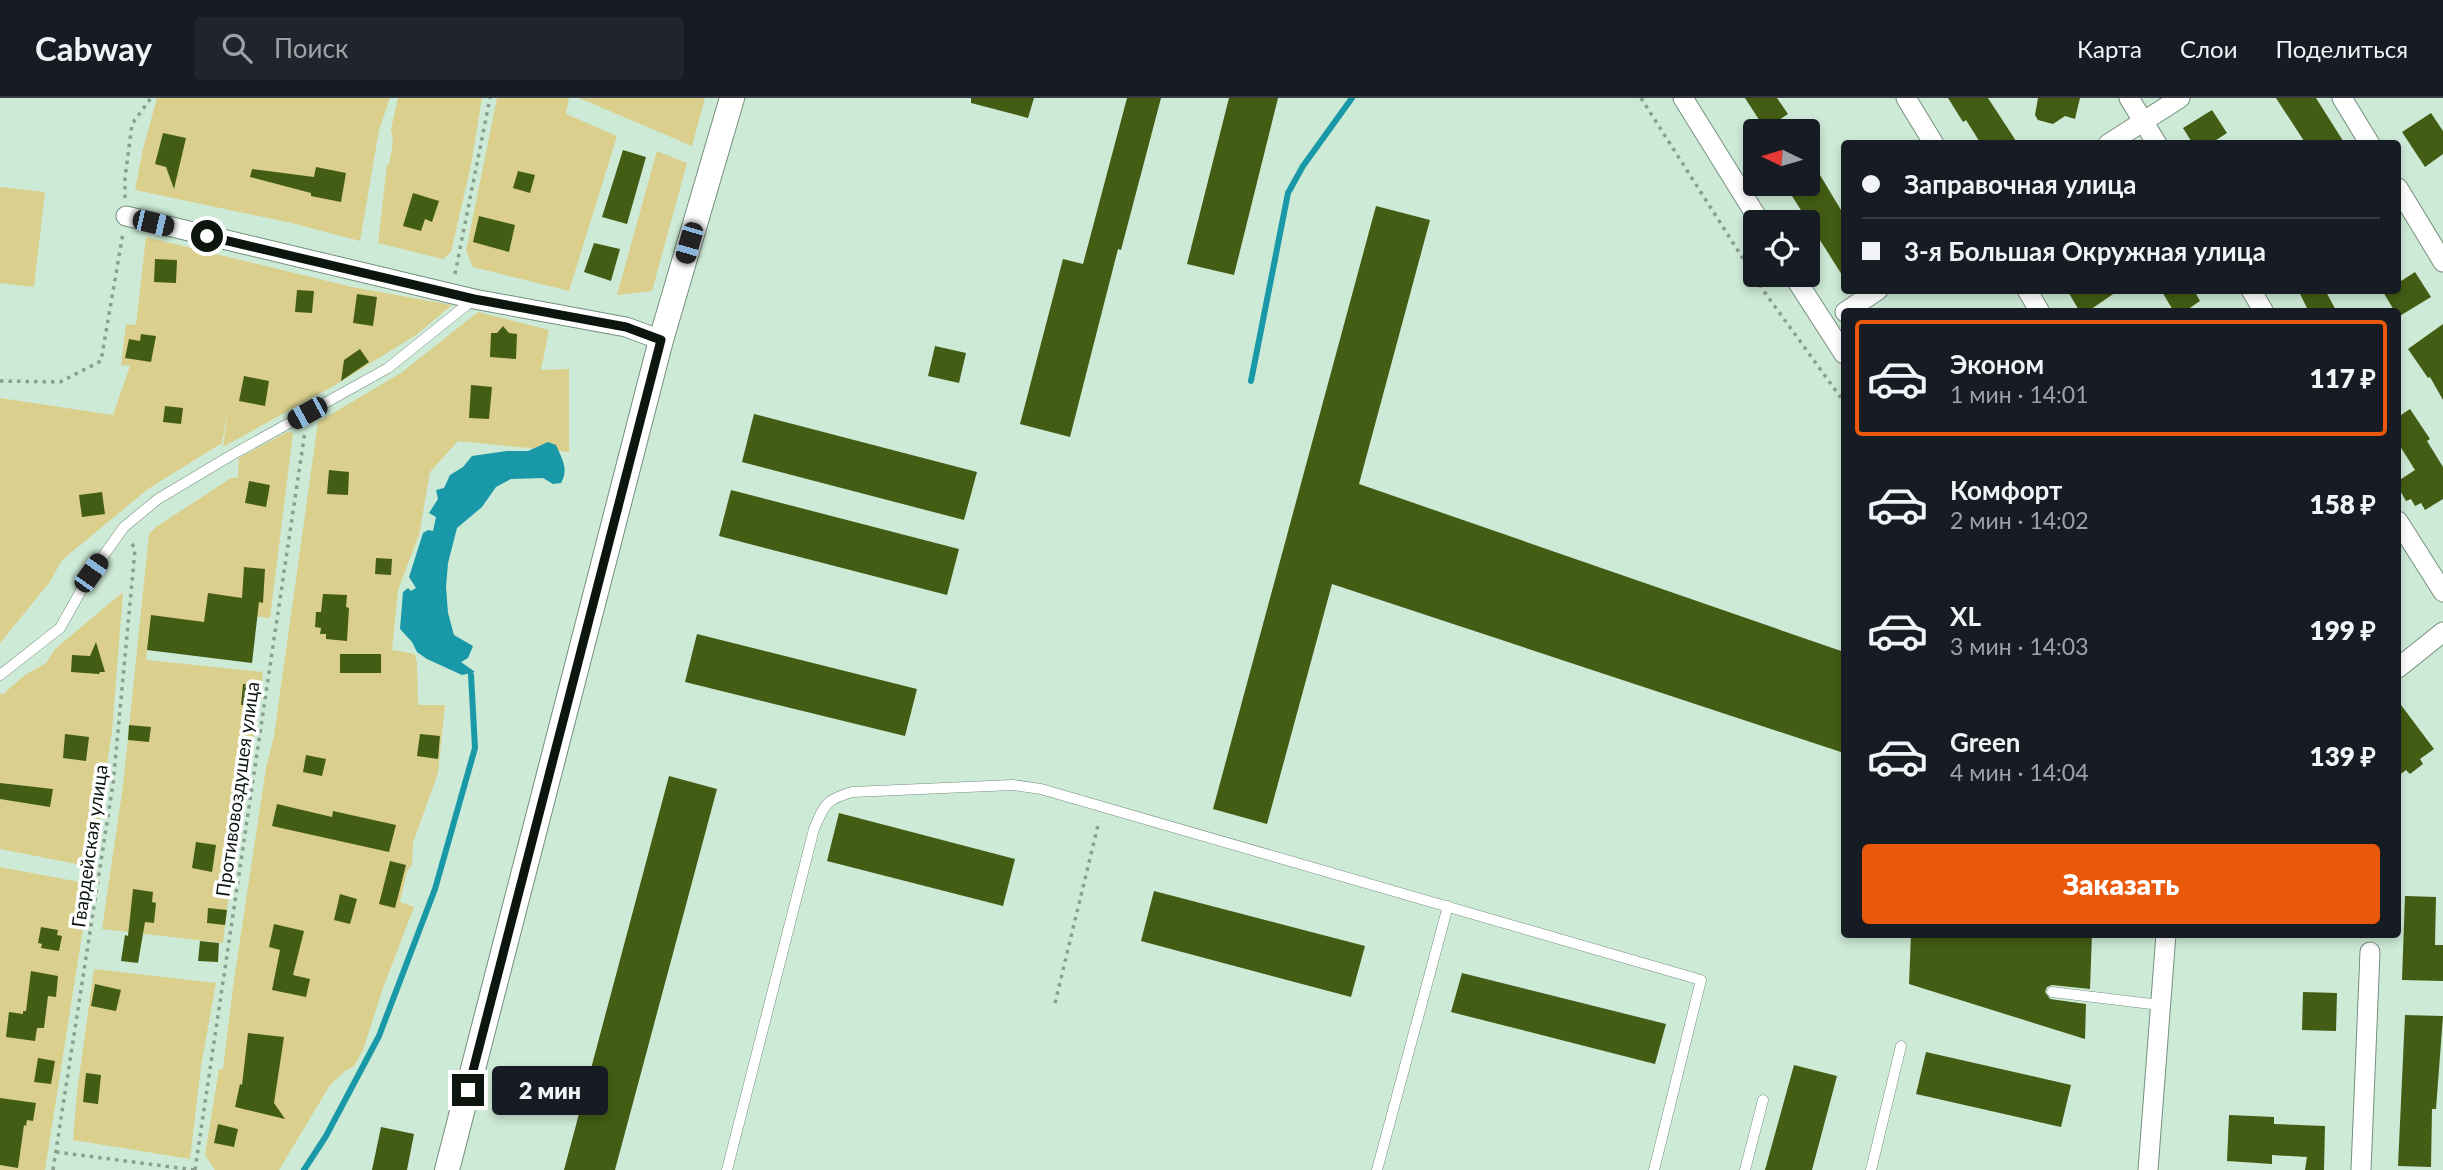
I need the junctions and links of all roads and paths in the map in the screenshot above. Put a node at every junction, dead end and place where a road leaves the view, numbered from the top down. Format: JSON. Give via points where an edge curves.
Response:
{"nodes":[{"id":1,"x":151,"y":98,"type":"edge"},
{"id":2,"x":490,"y":98,"type":"edge"},
{"id":3,"x":732,"y":98,"type":"edge"},
{"id":4,"x":1641,"y":98,"type":"edge"},
{"id":5,"x":1683,"y":98,"type":"edge"},
{"id":6,"x":1906,"y":98,"type":"edge"},
{"id":7,"x":2129,"y":98,"type":"edge"},
{"id":8,"x":2180,"y":98,"type":"edge"},
{"id":9,"x":2342,"y":98,"type":"edge"},
{"id":10,"x":2143,"y":121,"type":"junction"},
{"id":11,"x":1932,"y":140,"type":"edge"},
{"id":12,"x":2114,"y":140,"type":"edge"},
{"id":13,"x":2155,"y":140,"type":"edge"},
{"id":14,"x":2368,"y":140,"type":"edge"},
{"id":15,"x":2401,"y":193,"type":"edge"},
{"id":16,"x":1753,"y":210,"type":"edge"},
{"id":17,"x":125,"y":216,"type":"junction"},
{"id":18,"x":2443,"y":262,"type":"edge"},
{"id":19,"x":1800,"y":287,"type":"edge"},
{"id":20,"x":451,"y":294,"type":"junction"},
{"id":21,"x":1872,"y":294,"type":"edge"},
{"id":22,"x":474,"y":299,"type":"junction"},
{"id":23,"x":1851,"y":308,"type":"edge"},
{"id":24,"x":1841,"y":314,"type":"edge"},
{"id":25,"x":1824,"y":325,"type":"junction"},
{"id":26,"x":661,"y":340,"type":"junction"},
{"id":27,"x":1841,"y":350,"type":"edge"},
{"id":28,"x":0,"y":381,"type":"edge"},
{"id":29,"x":1841,"y":398,"type":"edge"},
{"id":30,"x":307,"y":413,"type":"junction"},
{"id":31,"x":2401,"y":525,"type":"edge"},
{"id":32,"x":124,"y":527,"type":"junction"},
{"id":33,"x":2443,"y":592,"type":"edge"},
{"id":34,"x":2443,"y":632,"type":"edge"},
{"id":35,"x":2401,"y":666,"type":"edge"},
{"id":36,"x":0,"y":675,"type":"edge"},
{"id":37,"x":1103,"y":807,"type":"junction"},
{"id":38,"x":1448,"y":906,"type":"junction"},
{"id":39,"x":2166,"y":938,"type":"edge"},
{"id":40,"x":2370,"y":952,"type":"dead end"},
{"id":41,"x":2052,"y":992,"type":"dead end"},
{"id":42,"x":1055,"y":1003,"type":"dead end"},
{"id":43,"x":2160,"y":1005,"type":"junction"},
{"id":44,"x":1901,"y":1046,"type":"dead end"},
{"id":45,"x":1763,"y":1100,"type":"dead end"},
{"id":46,"x":56,"y":1152,"type":"junction"},
{"id":47,"x":53,"y":1170,"type":"edge"},
{"id":48,"x":195,"y":1170,"type":"edge"},
{"id":49,"x":447,"y":1170,"type":"edge"},
{"id":50,"x":727,"y":1170,"type":"edge"},
{"id":51,"x":1377,"y":1170,"type":"edge"},
{"id":52,"x":1654,"y":1170,"type":"edge"},
{"id":53,"x":1745,"y":1170,"type":"edge"},
{"id":54,"x":1871,"y":1170,"type":"edge"},
{"id":55,"x":2148,"y":1170,"type":"edge"},
{"id":56,"x":2361,"y":1170,"type":"edge"}],
"edges":[{"from":1,"to":17,"type":"path","via":[[132,124]]},
{"from":2,"to":20,"type":"path"},
{"from":3,"to":26,"type":"street"},
{"from":4,"to":29,"type":"path","via":[[1763,290]]},
{"from":5,"to":16,"type":"street"},
{"from":6,"to":11,"type":"street"},
{"from":7,"to":10,"type":"street"},
{"from":8,"to":10,"type":"street"},
{"from":9,"to":14,"type":"street"},
{"from":10,"to":12,"type":"street"},
{"from":10,"to":13,"type":"street"},
{"from":15,"to":18,"type":"street"},
{"from":17,"to":20,"type":"street"},
{"from":17,"to":28,"type":"path","via":[[101,361],[60,382]]},
{"from":19,"to":25,"type":"street"},
{"from":20,"to":22,"type":"street"},
{"from":21,"to":23,"type":"street"},
{"from":22,"to":26,"type":"street","via":[[626,327]]},
{"from":22,"to":30,"type":"lane","via":[[388,368]]},
{"from":24,"to":25,"type":"street"},
{"from":25,"to":27,"type":"street"},
{"from":26,"to":49,"type":"street"},
{"from":30,"to":32,"type":"lane","via":[[158,499]]},
{"from":30,"to":48,"type":"path","name":"Противовоздушея улица"},
{"from":31,"to":33,"type":"street"},
{"from":32,"to":36,"type":"lane","via":[[60,628]]},
{"from":32,"to":46,"type":"path","name":"Гвардейская улица","via":[[135,550],[113,784]]},
{"from":34,"to":35,"type":"street"},
{"from":37,"to":38,"type":"lane"},
{"from":37,"to":42,"type":"path"},
{"from":37,"to":50,"type":"lane","via":[[1013,785],[852,792],[824,805],[814,829]]},
{"from":38,"to":51,"type":"lane"},
{"from":38,"to":52,"type":"lane","via":[[1701,980]]},
{"from":39,"to":43,"type":"street"},
{"from":40,"to":56,"type":"street"},
{"from":41,"to":43,"type":"lane"},
{"from":43,"to":55,"type":"street"},
{"from":44,"to":54,"type":"lane"},
{"from":45,"to":53,"type":"lane"},
{"from":46,"to":47,"type":"path","name":"Гвардейская улица"},
{"from":46,"to":48,"type":"path"}]}
